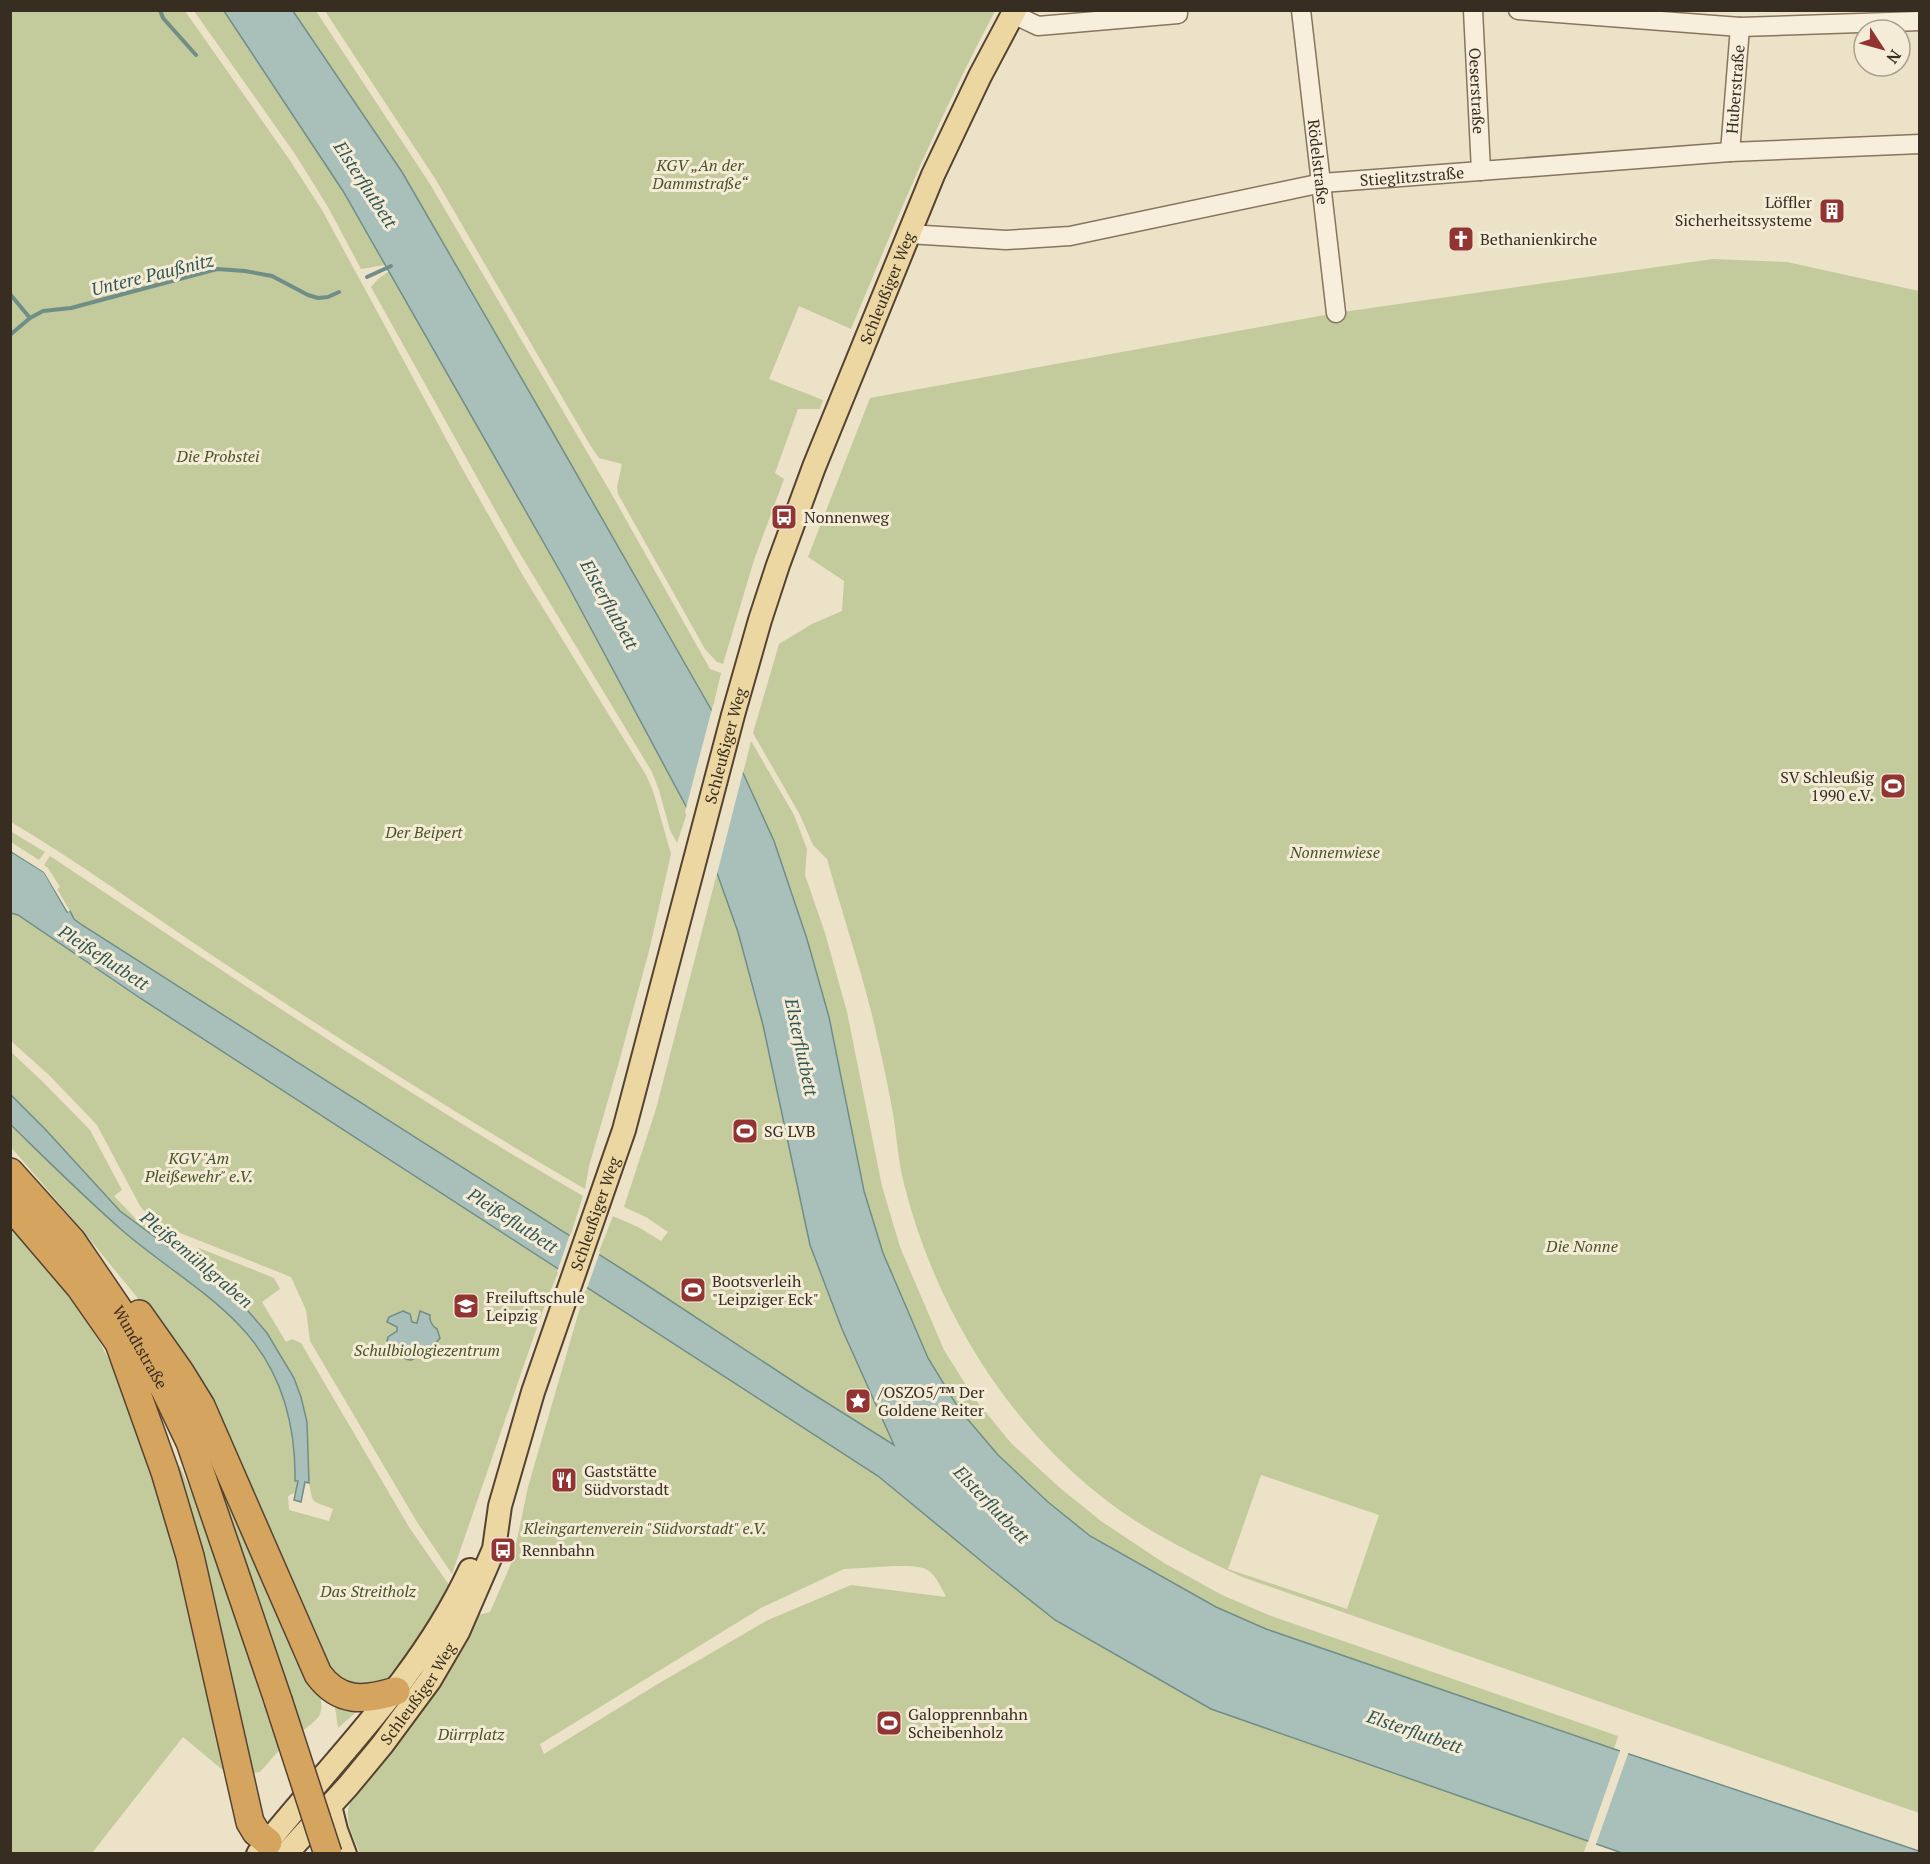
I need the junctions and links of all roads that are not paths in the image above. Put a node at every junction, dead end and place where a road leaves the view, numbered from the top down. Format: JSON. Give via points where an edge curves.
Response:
{"nodes":[{"id":1,"x":1177,"y":10,"type":"edge"},
{"id":2,"x":1301,"y":10,"type":"edge"},
{"id":3,"x":1473,"y":10,"type":"edge"},
{"id":4,"x":1518,"y":10,"type":"edge"},
{"id":5,"x":1014,"y":12,"type":"edge"},
{"id":6,"x":1121,"y":15,"type":"edge"},
{"id":7,"x":1920,"y":21,"type":"edge"},
{"id":8,"x":1740,"y":27,"type":"junction"},
{"id":9,"x":1920,"y":144,"type":"edge"},
{"id":10,"x":1730,"y":152,"type":"junction"},
{"id":11,"x":1480,"y":171,"type":"junction"},
{"id":12,"x":1322,"y":183,"type":"junction"},
{"id":13,"x":908,"y":234,"type":"junction"},
{"id":14,"x":1336,"y":313,"type":"dead end"},
{"id":15,"x":10,"y":1172,"type":"edge"},
{"id":16,"x":10,"y":1205,"type":"edge"},
{"id":17,"x":72,"y":1241,"type":"junction"},
{"id":18,"x":119,"y":1343,"type":"junction"},
{"id":19,"x":500,"y":1506,"type":"junction"},
{"id":20,"x":226,"y":1548,"type":"junction"},
{"id":21,"x":396,"y":1690,"type":"junction"},
{"id":22,"x":330,"y":1806,"type":"junction"},
{"id":23,"x":273,"y":1851,"type":"edge"},
{"id":24,"x":328,"y":1854,"type":"edge"},
{"id":25,"x":345,"y":1854,"type":"edge"}],
"edges":[{"from":1,"to":6,"type":"street","via":[[1178,14]]},
{"from":2,"to":12,"type":"street","name":"Rödelstraße"},
{"from":3,"to":11,"type":"street","name":"Oeserstraße"},
{"from":4,"to":8,"type":"street"},
{"from":5,"to":6,"type":"street","via":[[1038,26]]},
{"from":5,"to":13,"type":"main road","name":"Schleußiger Weg","via":[[971,95]]},
{"from":7,"to":8,"type":"street"},
{"from":8,"to":10,"type":"street","name":"Huberstraße"},
{"from":9,"to":10,"type":"street","name":"Stieglitzstraße"},
{"from":10,"to":11,"type":"street","name":"Stieglitzstraße"},
{"from":11,"to":12,"type":"street","name":"Stieglitzstraße"},
{"from":12,"to":13,"type":"street","name":"Stieglitzstraße","via":[[1070,236],[1006,240]]},
{"from":12,"to":14,"type":"street","name":"Rödelstraße"},
{"from":13,"to":19,"type":"main road","name":"Schleußiger Weg","via":[[818,458],[760,620],[624,1130],[533,1392]]},
{"from":15,"to":17,"type":"highway","name":"Wundtstraße"},
{"from":16,"to":18,"type":"highway","name":"Wundtstraße","via":[[58,1258]]},
{"from":17,"to":20,"type":"highway","name":"Wundtstraße","via":[[119,1310],[165,1390],[190,1442]]},
{"from":17,"to":21,"type":"highway","via":[[132,1305],[201,1406],[318,1674],[329,1688],[347,1697]]},
{"from":18,"to":20,"type":"highway","name":"Wundtstraße","via":[[178,1448]]},
{"from":18,"to":23,"type":"highway","via":[[190,1556],[250,1822]]},
{"from":19,"to":21,"type":"main road","name":"Schleußiger Weg","via":[[459,1594]]},
{"from":19,"to":22,"type":"main road","name":"Schleußiger Weg","via":[[494,1549],[454,1640],[401,1720]]},
{"from":20,"to":24,"type":"highway","name":"Wundtstraße","bridge":true},
{"from":21,"to":23,"type":"main road","name":"Schleußiger Weg"},
{"from":22,"to":23,"type":"main road","name":"Schleußiger Weg"},
{"from":22,"to":25,"type":"main road"}]}
